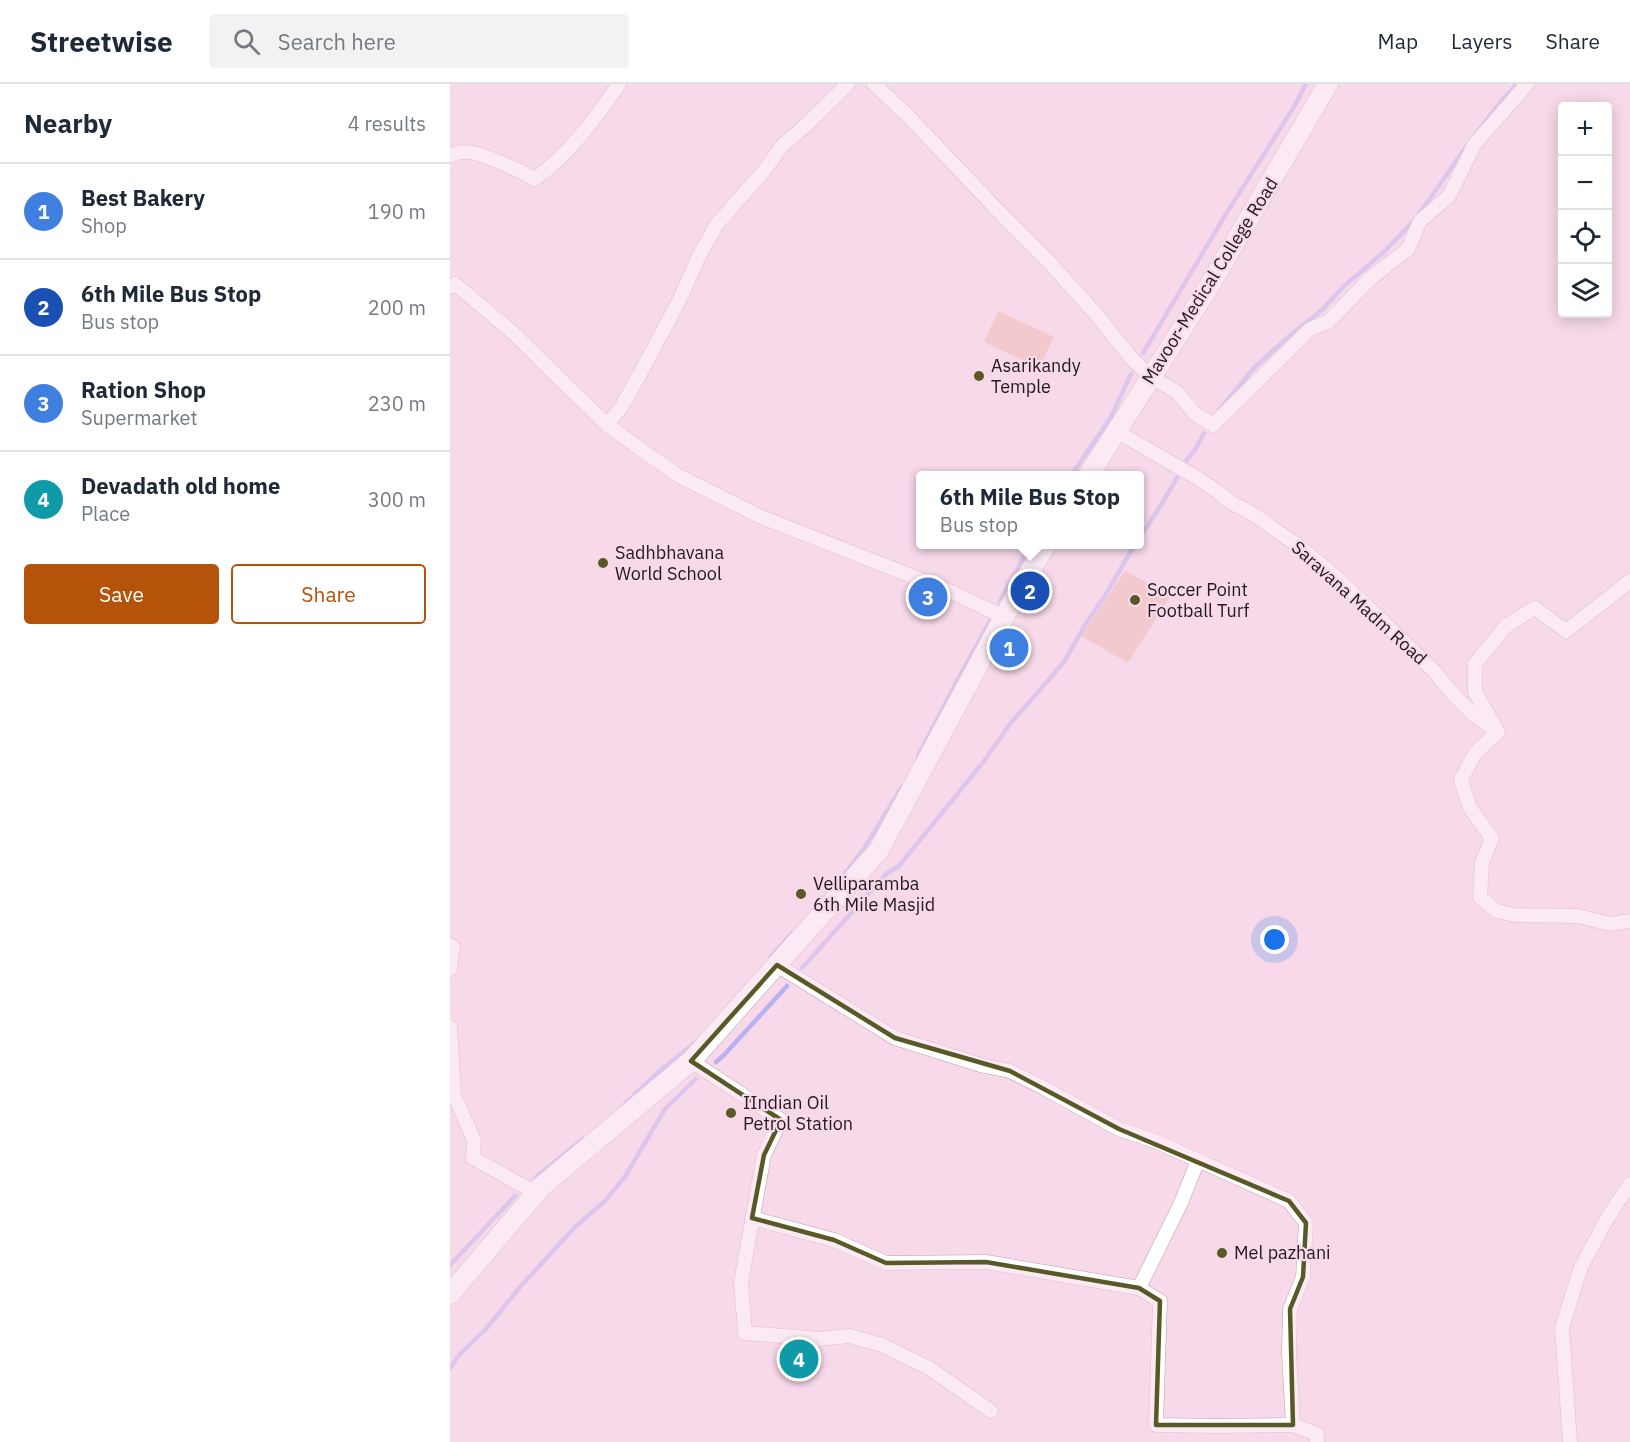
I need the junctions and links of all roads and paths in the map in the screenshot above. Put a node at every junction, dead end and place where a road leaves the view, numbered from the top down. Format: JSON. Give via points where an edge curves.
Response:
{"nodes":[{"id":1,"x":619,"y":84,"type":"edge"},
{"id":2,"x":848,"y":84,"type":"edge"},
{"id":3,"x":874,"y":84,"type":"edge"},
{"id":4,"x":1328,"y":84,"type":"edge"},
{"id":5,"x":1527,"y":84,"type":"edge"},
{"id":6,"x":450,"y":156,"type":"edge"},
{"id":7,"x":450,"y":287,"type":"edge"},
{"id":8,"x":1151,"y":377,"type":"junction"},
{"id":9,"x":607,"y":425,"type":"junction"},
{"id":10,"x":1116,"y":431,"type":"junction"},
{"id":11,"x":1091,"y":471,"type":"edge"},
{"id":12,"x":1044,"y":549,"type":"edge"},
{"id":13,"x":1630,"y":581,"type":"edge"},
{"id":14,"x":1004,"y":617,"type":"junction"},
{"id":15,"x":1498,"y":732,"type":"junction"},
{"id":16,"x":1630,"y":921,"type":"edge"},
{"id":17,"x":450,"y":945,"type":"edge"},
{"id":18,"x":777,"y":965,"type":"junction"},
{"id":19,"x":450,"y":969,"type":"edge"},
{"id":20,"x":450,"y":1027,"type":"edge"},
{"id":21,"x":691,"y":1061,"type":"junction"},
{"id":22,"x":1198,"y":1160,"type":"junction"},
{"id":23,"x":1630,"y":1184,"type":"edge"},
{"id":24,"x":536,"y":1193,"type":"junction"},
{"id":25,"x":752,"y":1218,"type":"junction"},
{"id":26,"x":1139,"y":1288,"type":"junction"},
{"id":27,"x":450,"y":1294,"type":"edge"},
{"id":28,"x":991,"y":1412,"type":"dead end"},
{"id":29,"x":1293,"y":1425,"type":"junction"},
{"id":30,"x":1317,"y":1442,"type":"edge"},
{"id":31,"x":1570,"y":1442,"type":"edge"}],
"edges":[{"from":1,"to":6,"type":"street","via":[[573,144],[535,179],[483,155],[465,151]]},
{"from":2,"to":9,"type":"street","via":[[782,146],[717,224],[642,370]]},
{"from":3,"to":8,"type":"street","via":[[1050,263]]},
{"from":4,"to":8,"type":"main road","name":"Mavoor-Medical College Road"},
{"from":5,"to":8,"type":"street","via":[[1474,145],[1449,196],[1420,221],[1408,249],[1371,278],[1328,322],[1310,329],[1213,425],[1194,412],[1177,392]]},
{"from":7,"to":9,"type":"street","via":[[455,284],[510,330]]},
{"from":8,"to":10,"type":"main road","name":"Mavoor-Medical College Road"},
{"from":9,"to":14,"type":"street","via":[[678,475],[759,516],[947,590]]},
{"from":10,"to":11,"type":"main road","name":"Mavoor-Medical College Road"},
{"from":10,"to":15,"type":"street","name":"Saravana Madm Road","via":[[1217,490],[1297,545],[1434,671],[1472,713]]},
{"from":12,"to":14,"type":"main road"},
{"from":13,"to":15,"type":"street","via":[[1566,631],[1535,608],[1506,626],[1475,664],[1475,693]]},
{"from":14,"to":18,"type":"main road","via":[[879,850]]},
{"from":15,"to":16,"type":"street","via":[[1475,753],[1461,780],[1470,808],[1492,838],[1482,863],[1480,897],[1497,910],[1515,915],[1578,916],[1610,924]]},
{"from":17,"to":19,"type":"street"},
{"from":18,"to":21,"type":"main road"},
{"from":18,"to":22,"type":"street","via":[[895,1038],[1010,1071],[1119,1129]]},
{"from":20,"to":24,"type":"street","via":[[454,1095],[474,1140],[474,1158]]},
{"from":21,"to":24,"type":"main road"},
{"from":21,"to":25,"type":"street","via":[[781,1120],[764,1155]]},
{"from":22,"to":26,"type":"street"},
{"from":22,"to":29,"type":"street","via":[[1289,1201],[1306,1223],[1303,1277],[1290,1309]]},
{"from":23,"to":31,"type":"street","via":[[1581,1267],[1562,1328]]},
{"from":24,"to":27,"type":"main road"},
{"from":25,"to":26,"type":"street","via":[[834,1240],[886,1263],[986,1262]]},
{"from":25,"to":28,"type":"street","via":[[741,1282],[745,1333],[819,1339],[849,1335],[882,1345],[929,1368]]},
{"from":26,"to":29,"type":"street","via":[[1160,1301],[1156,1425]]},
{"from":29,"to":30,"type":"street","via":[[1317,1434]]}]}
